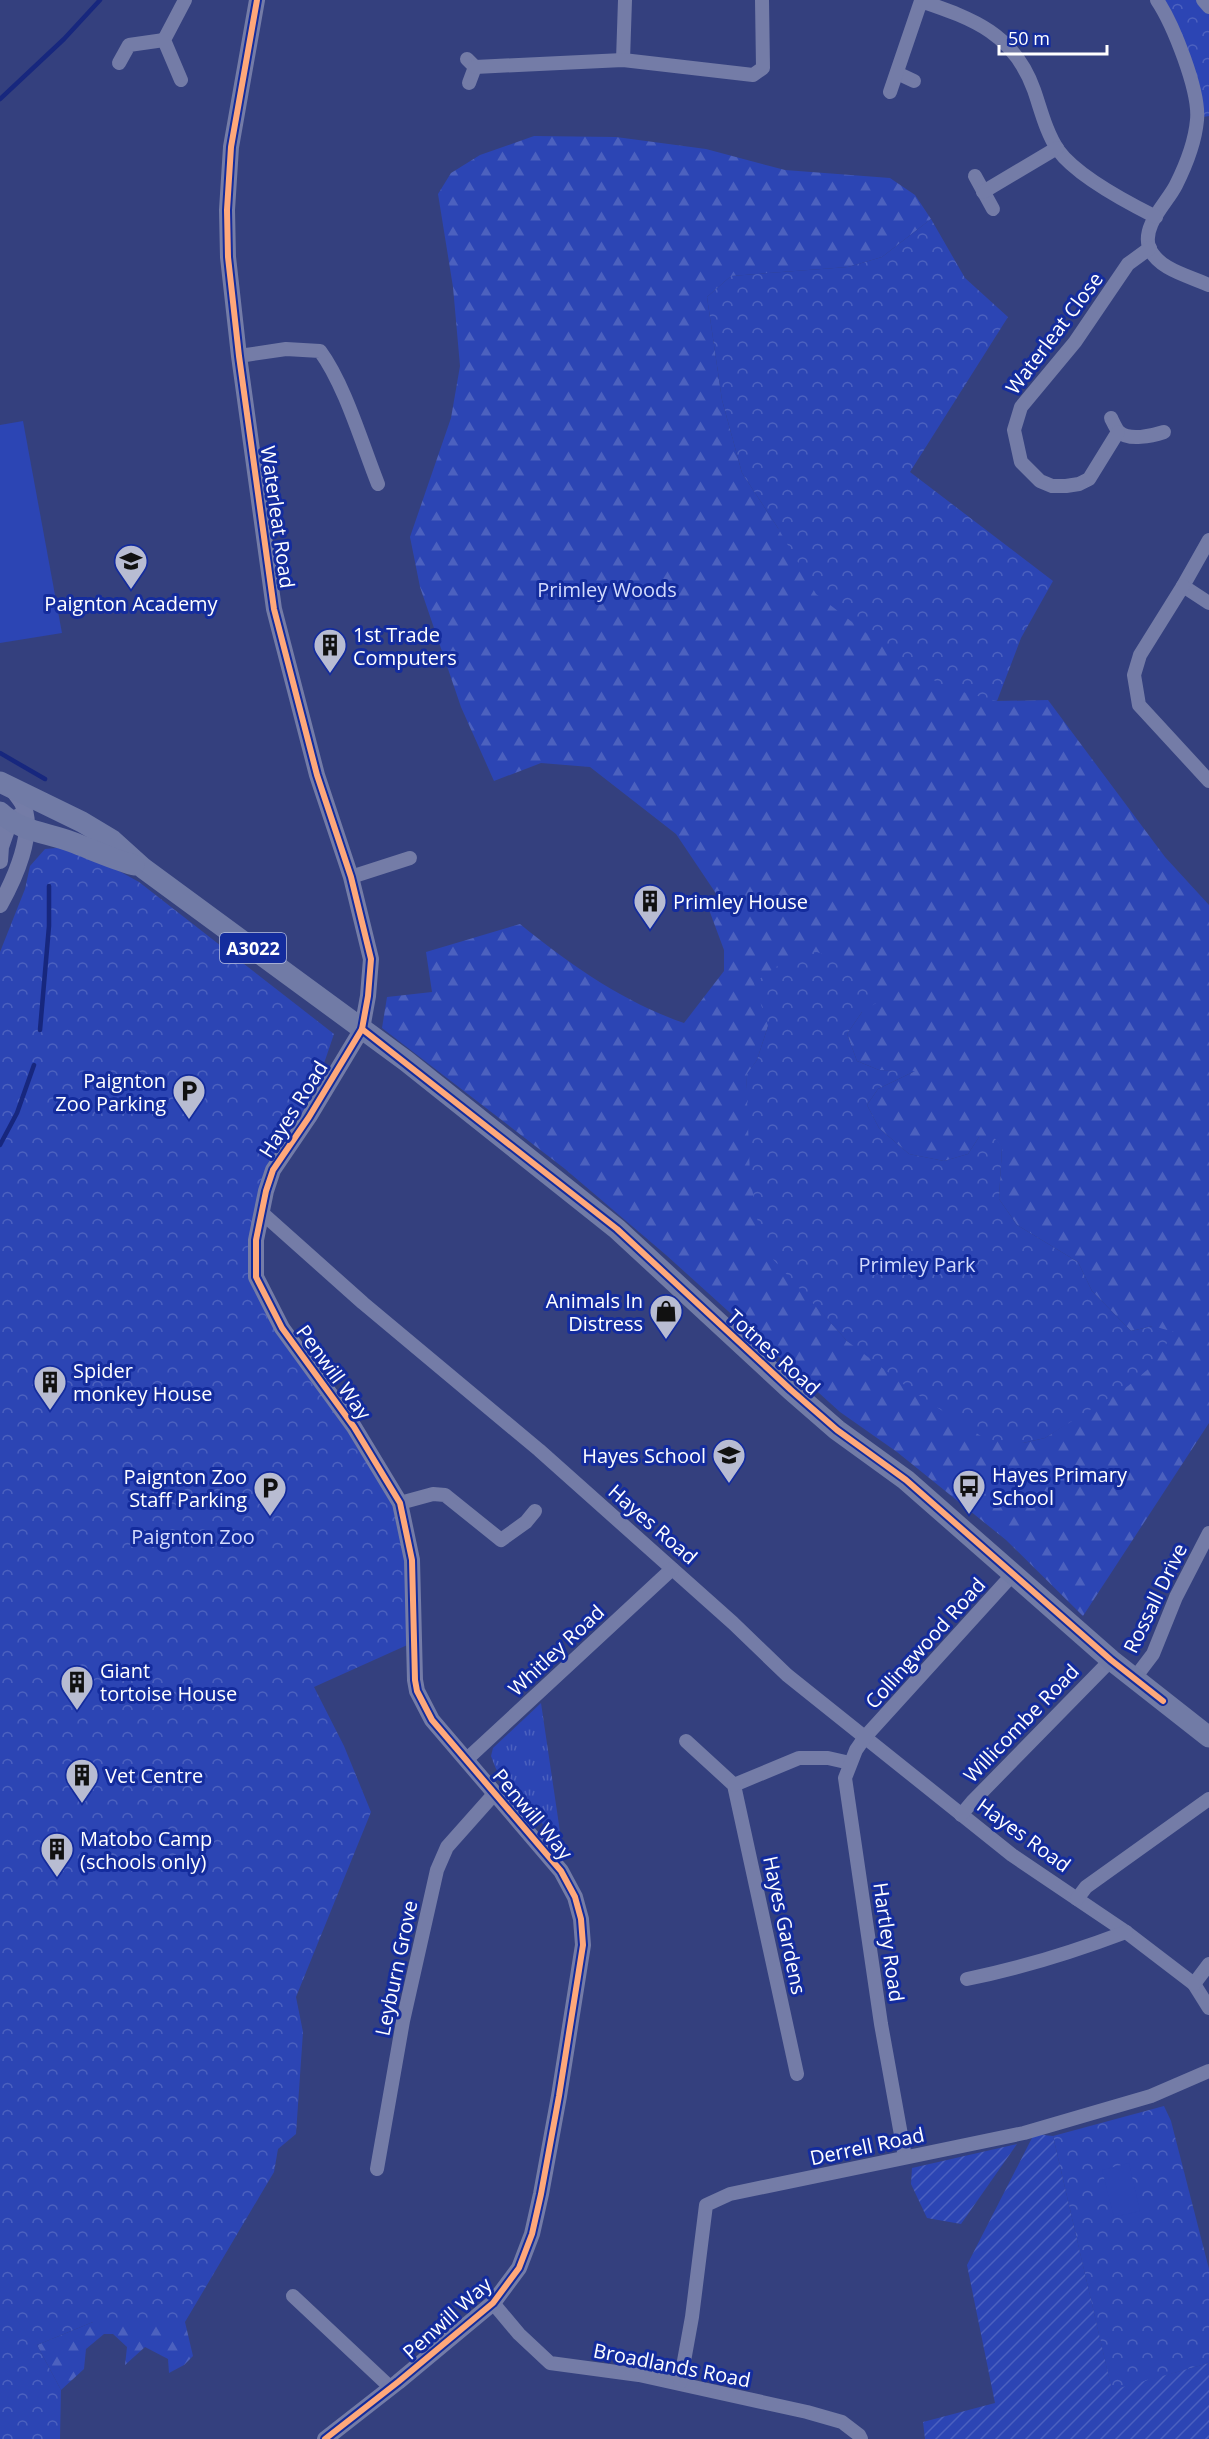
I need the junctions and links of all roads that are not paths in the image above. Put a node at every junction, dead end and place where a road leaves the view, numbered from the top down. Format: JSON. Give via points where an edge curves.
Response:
{"nodes":[{"id":1,"x":185,"y":0,"type":"edge"},
{"id":2,"x":257,"y":0,"type":"edge"},
{"id":3,"x":625,"y":0,"type":"edge"},
{"id":4,"x":762,"y":0,"type":"edge"},
{"id":5,"x":1157,"y":0,"type":"edge"},
{"id":6,"x":1203,"y":0,"type":"edge"},
{"id":7,"x":1209,"y":7,"type":"edge"},
{"id":8,"x":164,"y":40,"type":"junction"},
{"id":9,"x":623,"y":60,"type":"junction"},
{"id":10,"x":119,"y":63,"type":"dead end"},
{"id":11,"x":897,"y":73,"type":"junction"},
{"id":12,"x":181,"y":80,"type":"dead end"},
{"id":13,"x":914,"y":81,"type":"dead end"},
{"id":14,"x":469,"y":83,"type":"dead end"},
{"id":15,"x":890,"y":92,"type":"dead end"},
{"id":16,"x":1203,"y":117,"type":"edge"},
{"id":17,"x":1057,"y":148,"type":"junction"},
{"id":18,"x":975,"y":176,"type":"dead end"},
{"id":19,"x":983,"y":192,"type":"junction"},
{"id":20,"x":993,"y":209,"type":"dead end"},
{"id":21,"x":1156,"y":217,"type":"junction"},
{"id":22,"x":1150,"y":248,"type":"junction"},
{"id":23,"x":1209,"y":285,"type":"edge"},
{"id":24,"x":239,"y":356,"type":"junction"},
{"id":25,"x":1111,"y":418,"type":"dead end"},
{"id":26,"x":1118,"y":432,"type":"junction"},
{"id":27,"x":1164,"y":432,"type":"dead end"},
{"id":28,"x":378,"y":484,"type":"dead end"},
{"id":29,"x":1209,"y":540,"type":"edge"},
{"id":30,"x":1183,"y":586,"type":"junction"},
{"id":31,"x":1209,"y":603,"type":"edge"},
{"id":32,"x":1209,"y":781,"type":"edge"},
{"id":33,"x":5,"y":785,"type":"edge"},
{"id":34,"x":18,"y":818,"type":"edge"},
{"id":35,"x":410,"y":858,"type":"dead end"},
{"id":36,"x":0,"y":861,"type":"edge"},
{"id":37,"x":143,"y":868,"type":"junction"},
{"id":38,"x":351,"y":878,"type":"junction"},
{"id":39,"x":0,"y":905,"type":"edge"},
{"id":40,"x":362,"y":1029,"type":"junction"},
{"id":41,"x":261,"y":1212,"type":"junction"},
{"id":42,"x":400,"y":1503,"type":"junction"},
{"id":43,"x":535,"y":1511,"type":"dead end"},
{"id":44,"x":1209,"y":1533,"type":"edge"},
{"id":45,"x":672,"y":1569,"type":"junction"},
{"id":46,"x":1014,"y":1574,"type":"junction"},
{"id":47,"x":1111,"y":1660,"type":"junction"},
{"id":48,"x":1134,"y":1678,"type":"junction"},
{"id":49,"x":865,"y":1737,"type":"junction"},
{"id":50,"x":1209,"y":1737,"type":"edge"},
{"id":51,"x":686,"y":1741,"type":"dead end"},
{"id":52,"x":466,"y":1760,"type":"junction"},
{"id":53,"x":850,"y":1763,"type":"junction"},
{"id":54,"x":734,"y":1785,"type":"junction"},
{"id":55,"x":495,"y":1793,"type":"junction"},
{"id":56,"x":1209,"y":1799,"type":"edge"},
{"id":57,"x":961,"y":1815,"type":"junction"},
{"id":58,"x":1077,"y":1899,"type":"junction"},
{"id":59,"x":1126,"y":1932,"type":"junction"},
{"id":60,"x":1209,"y":1964,"type":"edge"},
{"id":61,"x":967,"y":1978,"type":"dead end"},
{"id":62,"x":1194,"y":1984,"type":"junction"},
{"id":63,"x":1209,"y":2008,"type":"edge"},
{"id":64,"x":1209,"y":2071,"type":"edge"},
{"id":65,"x":797,"y":2074,"type":"dead end"},
{"id":66,"x":905,"y":2157,"type":"junction"},
{"id":67,"x":377,"y":2169,"type":"dead end"},
{"id":68,"x":293,"y":2296,"type":"dead end"},
{"id":69,"x":493,"y":2303,"type":"junction"},
{"id":70,"x":680,"y":2384,"type":"junction"},
{"id":71,"x":390,"y":2387,"type":"junction"},
{"id":72,"x":325,"y":2439,"type":"edge"},
{"id":73,"x":861,"y":2439,"type":"edge"}],
"edges":[{"from":1,"to":8,"type":"street"},
{"from":2,"to":24,"type":"street","name":"Waterleat Road","via":[[231,147],[226,210]]},
{"from":3,"to":9,"type":"street"},
{"from":4,"to":9,"type":"street","via":[[763,68],[753,75]]},
{"from":5,"to":16,"type":"street","via":[[1182,51]]},
{"from":6,"to":7,"type":"street"},
{"from":8,"to":10,"type":"street","via":[[129,45]]},
{"from":8,"to":12,"type":"street"},
{"from":9,"to":14,"type":"street","via":[[471,63]]},
{"from":11,"to":13,"type":"street"},
{"from":11,"to":15,"type":"street"},
{"from":11,"to":17,"type":"street","via":[[921,1],[968,19],[1002,40],[1020,58]]},
{"from":16,"to":21,"type":"street","via":[[1175,187]]},
{"from":17,"to":19,"type":"street"},
{"from":17,"to":21,"type":"street","via":[[1065,159],[1096,182]]},
{"from":18,"to":19,"type":"street"},
{"from":19,"to":20,"type":"street"},
{"from":21,"to":22,"type":"street","via":[[1148,238]]},
{"from":22,"to":23,"type":"street","via":[[1162,264]]},
{"from":22,"to":26,"type":"street","name":"Waterleat Close","via":[[1128,264],[1076,342],[1022,407],[1014,430],[1021,462],[1040,481],[1052,486],[1079,484],[1089,479]]},
{"from":24,"to":28,"type":"street","via":[[286,349],[320,351],[329,364]]},
{"from":24,"to":38,"type":"street","name":"Waterleat Road","via":[[274,609],[317,775]]},
{"from":25,"to":26,"type":"street"},
{"from":26,"to":27,"type":"street","via":[[1138,437]]},
{"from":29,"to":30,"type":"street"},
{"from":30,"to":31,"type":"street"},
{"from":30,"to":32,"type":"street","via":[[1140,655],[1134,675],[1138,705]]},
{"from":33,"to":34,"type":"main road","name":"Totnes Road","number":"A3022"},
{"from":34,"to":36,"type":"street","via":[[1,847]]},
{"from":34,"to":37,"type":"main road","name":"Totnes Road","number":"A3022","via":[[117,861]]},
{"from":34,"to":37,"type":"main road","name":"Totnes Road","number":"A3022","via":[[82,822],[112,840]]},
{"from":34,"to":39,"type":"street","via":[[16,877]]},
{"from":35,"to":38,"type":"street"},
{"from":37,"to":40,"type":"main road","name":"Totnes Road","number":"A3022"},
{"from":38,"to":40,"type":"street","name":"Waterleat Road","via":[[371,959]]},
{"from":40,"to":41,"type":"street","name":"Hayes Road","via":[[273,1170]]},
{"from":40,"to":46,"type":"main road","name":"Totnes Road","number":"A3022","via":[[617,1229],[837,1430],[906,1480]]},
{"from":41,"to":42,"type":"street","name":"Penwill Way","via":[[256,1277],[282,1328],[354,1427]]},
{"from":41,"to":45,"type":"street","name":"Hayes Road"},
{"from":42,"to":43,"type":"street","via":[[433,1494],[445,1495],[501,1540]]},
{"from":42,"to":52,"type":"street","name":"Penwill Way","via":[[412,1560],[417,1691],[432,1720]]},
{"from":44,"to":48,"type":"street","name":"Rossall Drive","via":[[1153,1654]]},
{"from":45,"to":49,"type":"street","name":"Hayes Road","via":[[788,1675]]},
{"from":45,"to":52,"type":"street","name":"Whitley Road"},
{"from":46,"to":47,"type":"main road","name":"Totnes Road","number":"A3022"},
{"from":46,"to":49,"type":"street","name":"Collingwood Road"},
{"from":47,"to":48,"type":"main road","name":"Totnes Road","number":"A3022"},
{"from":47,"to":57,"type":"street","name":"Willicombe Road"},
{"from":48,"to":50,"type":"main road","name":"Totnes Road","number":"A3022"},
{"from":49,"to":53,"type":"street","name":"Hartley Road"},
{"from":49,"to":57,"type":"street","name":"Hayes Road"},
{"from":51,"to":54,"type":"street"},
{"from":52,"to":55,"type":"street","name":"Penwill Way"},
{"from":53,"to":54,"type":"street","via":[[799,1758]]},
{"from":53,"to":66,"type":"street","name":"Hartley Road","via":[[845,1778],[879,2013]]},
{"from":54,"to":65,"type":"street","name":"Hayes Gardens"},
{"from":55,"to":67,"type":"street","name":"Leyburn Grove","via":[[447,1846],[437,1870],[403,2021]]},
{"from":55,"to":69,"type":"street","name":"Penwill Way","via":[[561,1871],[575,1897],[583,1945],[532,2234],[519,2268]]},
{"from":56,"to":58,"type":"street","via":[[1086,1887]]},
{"from":57,"to":58,"type":"street","name":"Hayes Road"},
{"from":58,"to":59,"type":"street","name":"Hayes Road"},
{"from":59,"to":61,"type":"street","via":[[1065,1955]]},
{"from":59,"to":62,"type":"street","name":"Hayes Road"},
{"from":60,"to":62,"type":"street"},
{"from":62,"to":63,"type":"street"},
{"from":64,"to":66,"type":"street","name":"Derrell Road","via":[[1151,2096],[1024,2133]]},
{"from":66,"to":70,"type":"street","name":"Derrell Road","via":[[730,2194],[706,2205]]},
{"from":68,"to":71,"type":"street"},
{"from":69,"to":70,"type":"street","name":"Broadlands Road","via":[[550,2363]]},
{"from":69,"to":71,"type":"street","name":"Penwill Way"},
{"from":70,"to":73,"type":"street","name":"Broadlands Road","via":[[842,2422]]},
{"from":71,"to":72,"type":"street","name":"Penwill Way"}]}
